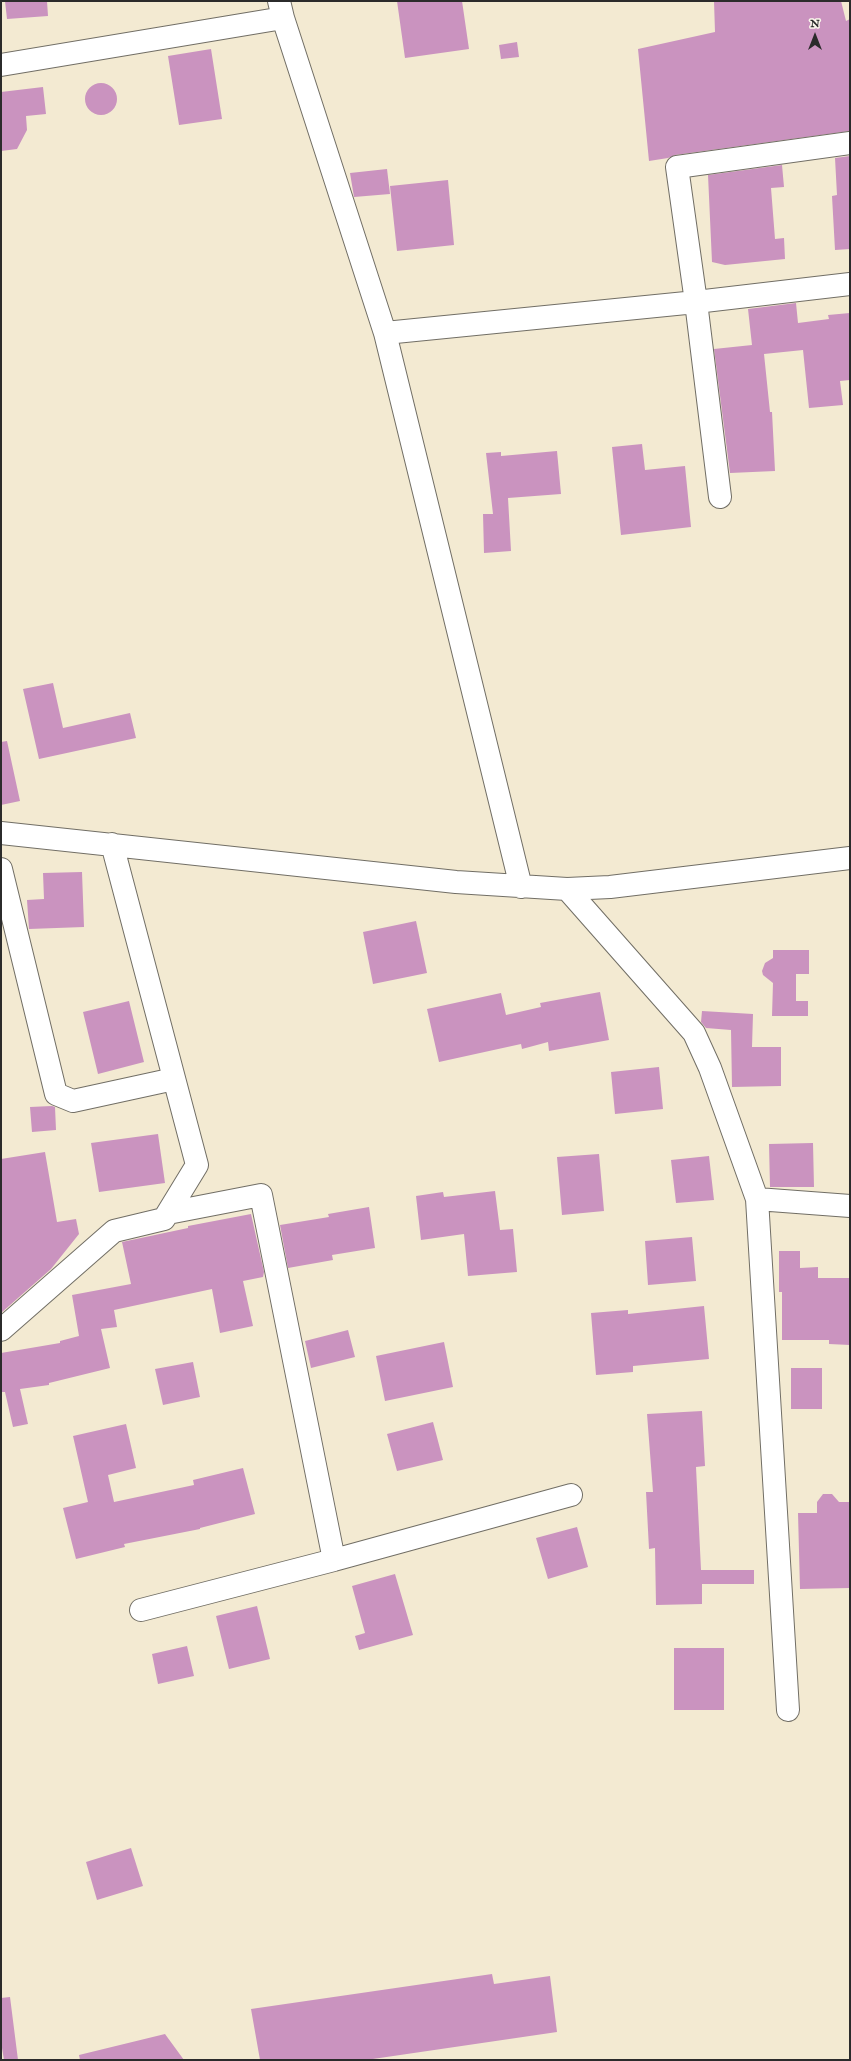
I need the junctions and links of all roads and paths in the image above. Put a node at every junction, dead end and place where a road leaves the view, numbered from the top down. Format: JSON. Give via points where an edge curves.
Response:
{"nodes":[{"id":1,"x":281,"y":10,"type":"edge"},
{"id":2,"x":1,"y":65,"type":"edge"},
{"id":3,"x":850,"y":143,"type":"edge"},
{"id":4,"x":850,"y":284,"type":"edge"},
{"id":5,"x":696,"y":302,"type":"junction"},
{"id":6,"x":385,"y":333,"type":"junction"},
{"id":7,"x":720,"y":497,"type":"dead end"},
{"id":8,"x":1,"y":834,"type":"edge"},
{"id":9,"x":112,"y":844,"type":"junction"},
{"id":10,"x":850,"y":858,"type":"edge"},
{"id":11,"x":1,"y":869,"type":"edge"},
{"id":12,"x":521,"y":886,"type":"junction"},
{"id":13,"x":567,"y":889,"type":"junction"},
{"id":14,"x":174,"y":1079,"type":"junction"},
{"id":15,"x":758,"y":1198,"type":"junction"},
{"id":16,"x":850,"y":1206,"type":"edge"},
{"id":17,"x":168,"y":1212,"type":"junction"},
{"id":18,"x":1,"y":1330,"type":"edge"},
{"id":19,"x":571,"y":1495,"type":"dead end"},
{"id":20,"x":334,"y":1560,"type":"junction"},
{"id":21,"x":141,"y":1610,"type":"dead end"},
{"id":22,"x":788,"y":1710,"type":"dead end"}],
"edges":[{"from":1,"to":2,"type":"street"},
{"from":1,"to":6,"type":"street"},
{"from":3,"to":5,"type":"street","via":[[677,167]]},
{"from":4,"to":5,"type":"street"},
{"from":5,"to":6,"type":"street"},
{"from":5,"to":7,"type":"street"},
{"from":6,"to":12,"type":"street"},
{"from":8,"to":9,"type":"street"},
{"from":9,"to":12,"type":"street","via":[[456,882]]},
{"from":9,"to":14,"type":"street"},
{"from":10,"to":13,"type":"street"},
{"from":11,"to":14,"type":"street","via":[[56,1094],[73,1101]]},
{"from":12,"to":13,"type":"street"},
{"from":13,"to":15,"type":"street","via":[[694,1033],[710,1068]]},
{"from":14,"to":17,"type":"street","via":[[197,1165]]},
{"from":15,"to":16,"type":"street"},
{"from":15,"to":22,"type":"street"},
{"from":17,"to":18,"type":"street","via":[[164,1219],[114,1232]]},
{"from":17,"to":20,"type":"street","via":[[261,1195]]},
{"from":19,"to":20,"type":"street"},
{"from":20,"to":21,"type":"street"}]}
